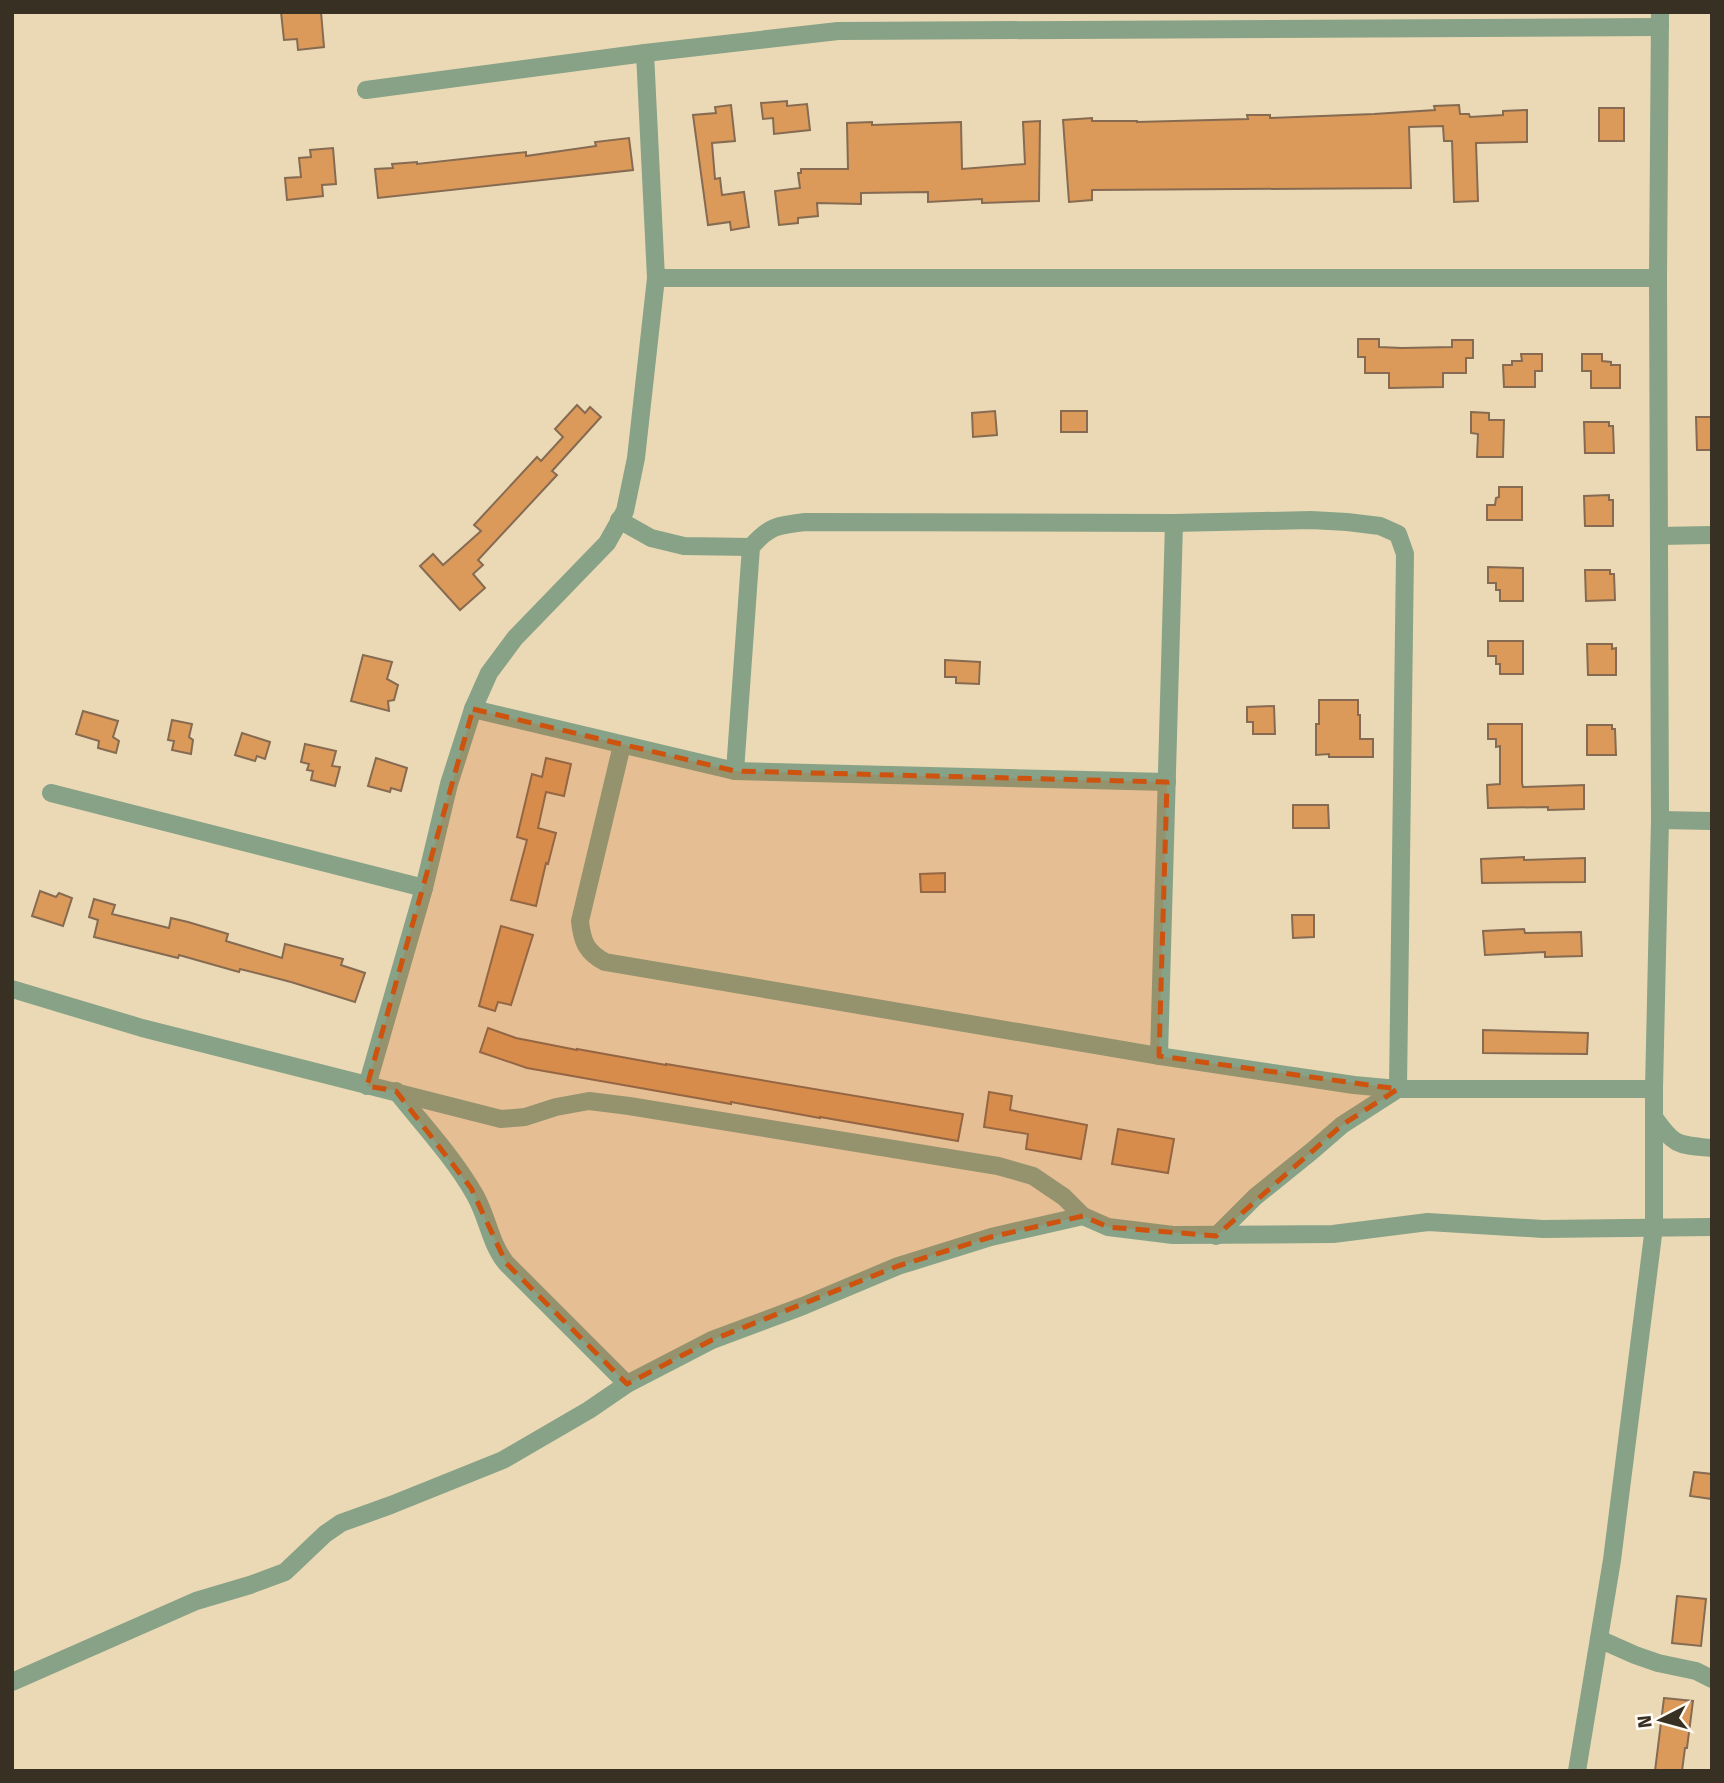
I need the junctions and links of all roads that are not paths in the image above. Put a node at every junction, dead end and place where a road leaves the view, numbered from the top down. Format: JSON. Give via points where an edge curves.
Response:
{"nodes":[{"id":1,"x":1660,"y":20,"type":"edge"},
{"id":2,"x":645,"y":53,"type":"junction"},
{"id":3,"x":366,"y":90,"type":"dead end"},
{"id":4,"x":656,"y":278,"type":"junction"},
{"id":5,"x":1658,"y":278,"type":"junction"},
{"id":6,"x":620,"y":520,"type":"junction"},
{"id":7,"x":1174,"y":523,"type":"junction"},
{"id":8,"x":1659,"y":536,"type":"junction"},
{"id":9,"x":1712,"y":536,"type":"edge"},
{"id":10,"x":751,"y":547,"type":"junction"},
{"id":11,"x":473,"y":709,"type":"junction"},
{"id":12,"x":622,"y":745,"type":"junction"},
{"id":13,"x":735,"y":771,"type":"junction"},
{"id":14,"x":1167,"y":782,"type":"junction"},
{"id":15,"x":51,"y":793,"type":"dead end"},
{"id":16,"x":1660,"y":820,"type":"junction"},
{"id":17,"x":1712,"y":821,"type":"edge"},
{"id":18,"x":424,"y":888,"type":"junction"},
{"id":19,"x":12,"y":989,"type":"edge"},
{"id":20,"x":1160,"y":1056,"type":"junction"},
{"id":21,"x":367,"y":1086,"type":"junction"},
{"id":22,"x":1398,"y":1089,"type":"junction"},
{"id":23,"x":1654,"y":1089,"type":"junction"},
{"id":24,"x":396,"y":1091,"type":"junction"},
{"id":25,"x":1654,"y":1117,"type":"junction"},
{"id":26,"x":1712,"y":1148,"type":"edge"},
{"id":27,"x":1083,"y":1216,"type":"junction"},
{"id":28,"x":1654,"y":1227,"type":"junction"},
{"id":29,"x":1712,"y":1227,"type":"edge"},
{"id":30,"x":1216,"y":1236,"type":"junction"},
{"id":31,"x":627,"y":1384,"type":"junction"},
{"id":32,"x":1599,"y":1639,"type":"junction"},
{"id":33,"x":1712,"y":1679,"type":"edge"},
{"id":34,"x":12,"y":1682,"type":"edge"},
{"id":35,"x":1577,"y":1771,"type":"edge"}],
"edges":[{"from":1,"to":2,"type":"street","via":[[838,31]]},
{"from":1,"to":5,"type":"street"},
{"from":2,"to":3,"type":"street"},
{"from":2,"to":4,"type":"street"},
{"from":4,"to":5,"type":"street"},
{"from":4,"to":6,"type":"street","via":[[636,458]]},
{"from":5,"to":8,"type":"street"},
{"from":6,"to":10,"type":"street","via":[[651,538],[684,546]]},
{"from":6,"to":11,"type":"street","via":[[607,543],[514,638],[489,673]]},
{"from":7,"to":10,"type":"street","via":[[805,522],[780,525],[762,534]]},
{"from":7,"to":14,"type":"street"},
{"from":7,"to":22,"type":"street","via":[[1311,520],[1380,526],[1398,534],[1405,554]]},
{"from":8,"to":9,"type":"street"},
{"from":8,"to":16,"type":"street"},
{"from":10,"to":13,"type":"street"},
{"from":11,"to":12,"type":"street"},
{"from":11,"to":18,"type":"street"},
{"from":12,"to":13,"type":"street"},
{"from":12,"to":20,"type":"street","via":[[580,921],[582,939],[596,958]]},
{"from":13,"to":14,"type":"street"},
{"from":14,"to":20,"type":"street"},
{"from":15,"to":18,"type":"street"},
{"from":16,"to":17,"type":"street"},
{"from":16,"to":23,"type":"street"},
{"from":18,"to":21,"type":"street"},
{"from":19,"to":21,"type":"street"},
{"from":20,"to":22,"type":"street"},
{"from":21,"to":24,"type":"street"},
{"from":22,"to":23,"type":"street"},
{"from":22,"to":30,"type":"street","via":[[1342,1125]]},
{"from":23,"to":25,"type":"street"},
{"from":24,"to":27,"type":"street","via":[[501,1119],[589,1101],[998,1166],[1033,1176]]},
{"from":24,"to":31,"type":"street","via":[[471,1188],[506,1263]]},
{"from":25,"to":26,"type":"street","via":[[1680,1145]]},
{"from":25,"to":28,"type":"street"},
{"from":27,"to":30,"type":"street","via":[[1108,1227]]},
{"from":27,"to":31,"type":"street","via":[[991,1237],[898,1266],[712,1340]]},
{"from":28,"to":29,"type":"street"},
{"from":28,"to":30,"type":"street","via":[[1543,1229],[1428,1222],[1333,1234]]},
{"from":28,"to":32,"type":"street"},
{"from":31,"to":34,"type":"street","via":[[503,1460],[341,1523],[285,1572],[196,1601]]},
{"from":32,"to":33,"type":"street"},
{"from":32,"to":35,"type":"street"}]}
